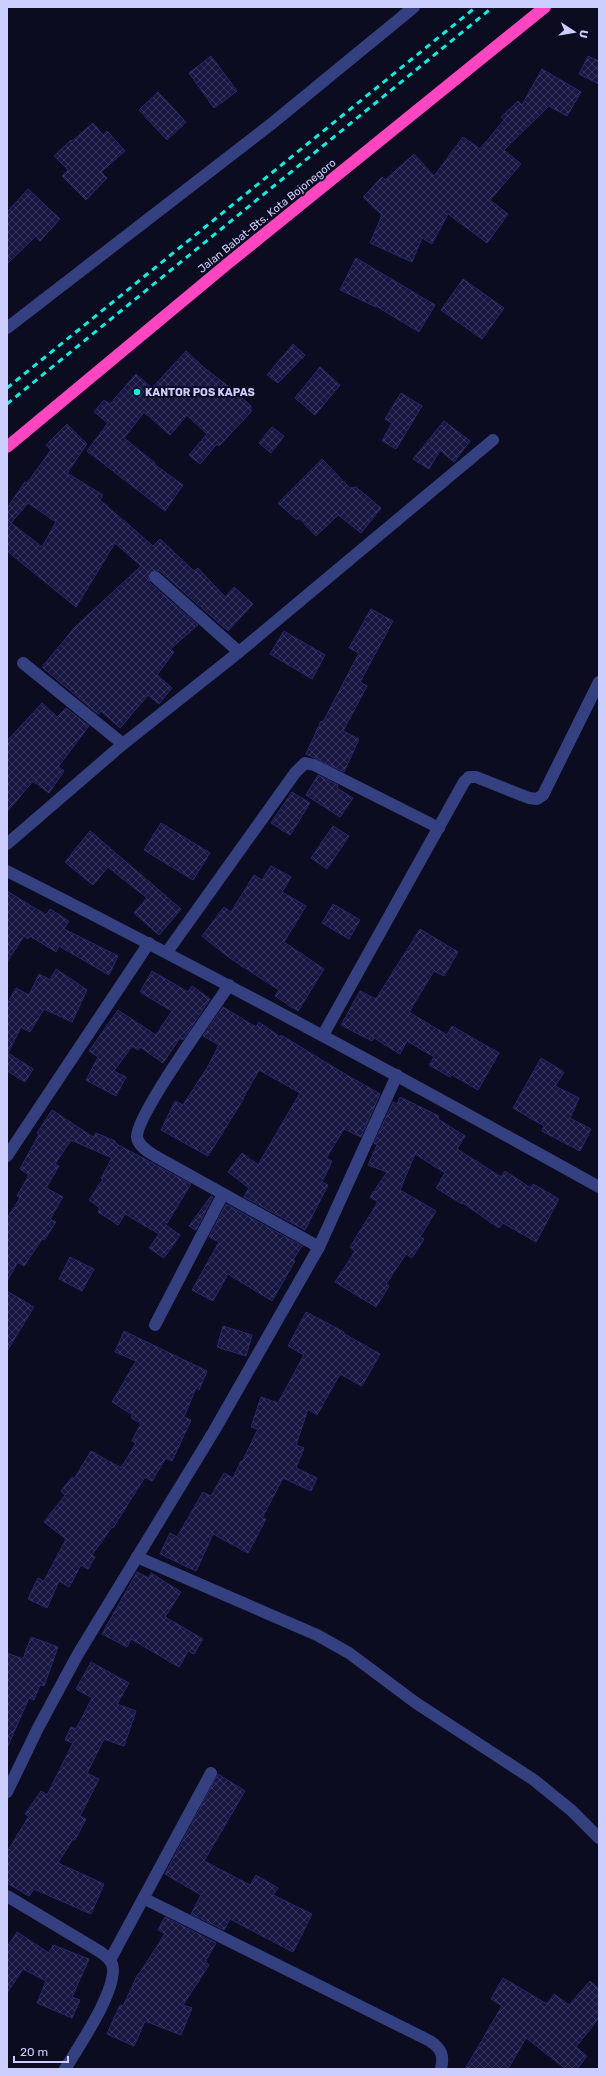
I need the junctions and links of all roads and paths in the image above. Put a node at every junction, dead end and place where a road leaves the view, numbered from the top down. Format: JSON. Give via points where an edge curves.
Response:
{"nodes":[{"id":1,"x":414,"y":7,"type":"edge"},
{"id":2,"x":545,"y":7,"type":"edge"},
{"id":3,"x":7,"y":328,"type":"edge"},
{"id":4,"x":492,"y":440,"type":"dead end"},
{"id":5,"x":7,"y":447,"type":"edge"},
{"id":6,"x":155,"y":577,"type":"dead end"},
{"id":7,"x":239,"y":652,"type":"junction"},
{"id":8,"x":23,"y":663,"type":"dead end"},
{"id":9,"x":599,"y":682,"type":"edge"},
{"id":10,"x":123,"y":744,"type":"junction"},
{"id":11,"x":439,"y":828,"type":"junction"},
{"id":12,"x":7,"y":844,"type":"edge"},
{"id":13,"x":7,"y":871,"type":"edge"},
{"id":14,"x":149,"y":943,"type":"junction"},
{"id":15,"x":167,"y":952,"type":"junction"},
{"id":16,"x":229,"y":986,"type":"junction"},
{"id":17,"x":323,"y":1035,"type":"junction"},
{"id":18,"x":397,"y":1075,"type":"junction"},
{"id":19,"x":7,"y":1156,"type":"edge"},
{"id":20,"x":599,"y":1187,"type":"edge"},
{"id":21,"x":223,"y":1194,"type":"junction"},
{"id":22,"x":319,"y":1247,"type":"junction"},
{"id":23,"x":155,"y":1326,"type":"dead end"},
{"id":24,"x":136,"y":1557,"type":"junction"},
{"id":25,"x":211,"y":1773,"type":"dead end"},
{"id":26,"x":7,"y":1792,"type":"edge"},
{"id":27,"x":599,"y":1838,"type":"edge"},
{"id":28,"x":7,"y":1896,"type":"edge"},
{"id":29,"x":145,"y":1899,"type":"junction"},
{"id":30,"x":110,"y":1960,"type":"junction"},
{"id":31,"x":65,"y":2069,"type":"edge"},
{"id":32,"x":441,"y":2069,"type":"edge"}],
"edges":[{"from":1,"to":3,"type":"street","via":[[270,125]]},
{"from":2,"to":5,"type":"highway","name":"Jalan Babat-Bts. Kota Bojonegoro","via":[[226,265]]},
{"from":4,"to":7,"type":"street"},
{"from":6,"to":7,"type":"street"},
{"from":7,"to":10,"type":"street"},
{"from":8,"to":10,"type":"street"},
{"from":9,"to":11,"type":"street","via":[[543,795],[537,799],[529,798],[476,777],[469,777]]},
{"from":10,"to":12,"type":"street"},
{"from":11,"to":15,"type":"street","via":[[306,763],[295,773]]},
{"from":11,"to":17,"type":"street"},
{"from":13,"to":14,"type":"street"},
{"from":14,"to":15,"type":"street"},
{"from":14,"to":19,"type":"street"},
{"from":15,"to":16,"type":"street"},
{"from":16,"to":17,"type":"street"},
{"from":16,"to":21,"type":"street","via":[[149,1106],[137,1137],[150,1152]]},
{"from":17,"to":18,"type":"street"},
{"from":18,"to":20,"type":"street"},
{"from":18,"to":22,"type":"street"},
{"from":21,"to":22,"type":"street"},
{"from":21,"to":23,"type":"street"},
{"from":22,"to":24,"type":"street","via":[[214,1431]]},
{"from":24,"to":26,"type":"street","via":[[74,1660]]},
{"from":24,"to":27,"type":"street","via":[[317,1635],[349,1654],[416,1703],[534,1780],[571,1810]]},
{"from":25,"to":29,"type":"street"},
{"from":28,"to":30,"type":"street"},
{"from":29,"to":30,"type":"street"},
{"from":29,"to":32,"type":"street","via":[[430,2041],[442,2054]]},
{"from":30,"to":31,"type":"street","via":[[113,1976],[107,1996]]}]}
